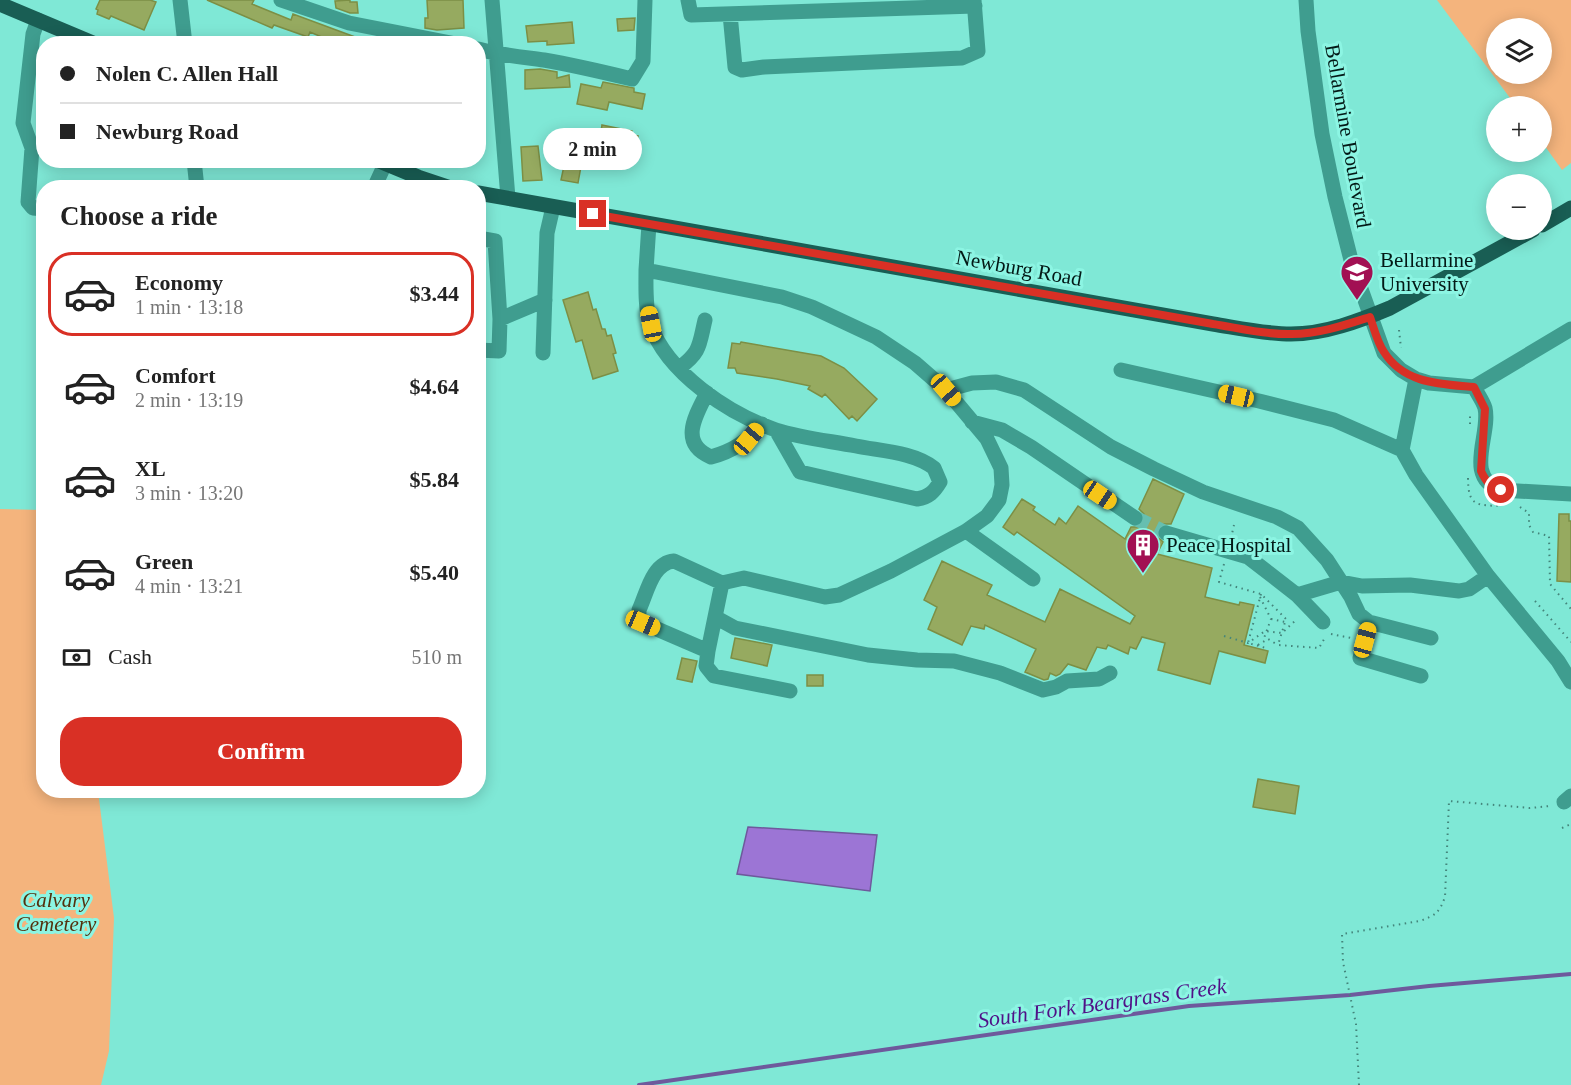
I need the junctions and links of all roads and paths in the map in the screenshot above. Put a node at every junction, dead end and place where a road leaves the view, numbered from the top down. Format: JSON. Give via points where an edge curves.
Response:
{"nodes":[{"id":1,"x":180,"y":0,"type":"edge"},
{"id":2,"x":281,"y":0,"type":"edge"},
{"id":3,"x":492,"y":0,"type":"edge"},
{"id":4,"x":645,"y":0,"type":"edge"},
{"id":5,"x":687,"y":0,"type":"edge"},
{"id":6,"x":1306,"y":0,"type":"edge"},
{"id":7,"x":975,"y":3,"type":"edge"},
{"id":8,"x":3,"y":6,"type":"edge"},
{"id":9,"x":730,"y":14,"type":"junction"},
{"id":10,"x":38,"y":20,"type":"junction"},
{"id":11,"x":77,"y":36,"type":"edge"},
{"id":12,"x":184,"y":36,"type":"edge"},
{"id":13,"x":416,"y":36,"type":"edge"},
{"id":14,"x":36,"y":51,"type":"edge"},
{"id":15,"x":486,"y":51,"type":"edge"},
{"id":16,"x":495,"y":54,"type":"junction"},
{"id":17,"x":36,"y":62,"type":"edge"},
{"id":18,"x":396,"y":168,"type":"edge"},
{"id":19,"x":427,"y":180,"type":"edge"},
{"id":20,"x":486,"y":194,"type":"edge"},
{"id":21,"x":508,"y":198,"type":"junction"},
{"id":22,"x":553,"y":207,"type":"junction"},
{"id":23,"x":36,"y":208,"type":"edge"},
{"id":24,"x":1571,"y":208,"type":"edge"},
{"id":25,"x":1552,"y":219,"type":"edge"},
{"id":26,"x":649,"y":224,"type":"junction"},
{"id":27,"x":486,"y":239,"type":"edge"},
{"id":28,"x":1515,"y":240,"type":"edge"},
{"id":29,"x":646,"y":270,"type":"junction"},
{"id":30,"x":545,"y":300,"type":"junction"},
{"id":31,"x":1370,"y":317,"type":"junction"},
{"id":32,"x":500,"y":319,"type":"junction"},
{"id":33,"x":705,"y":320,"type":"dead end"},
{"id":34,"x":1571,"y":329,"type":"edge"},
{"id":35,"x":486,"y":350,"type":"edge"},
{"id":36,"x":543,"y":353,"type":"dead end"},
{"id":37,"x":679,"y":368,"type":"junction"},
{"id":38,"x":1121,"y":370,"type":"dead end"},
{"id":39,"x":1416,"y":379,"type":"junction"},
{"id":40,"x":1474,"y":387,"type":"junction"},
{"id":41,"x":946,"y":390,"type":"junction"},
{"id":42,"x":707,"y":393,"type":"junction"},
{"id":43,"x":972,"y":422,"type":"junction"},
{"id":44,"x":762,"y":424,"type":"junction"},
{"id":45,"x":776,"y":430,"type":"junction"},
{"id":46,"x":1402,"y":450,"type":"junction"},
{"id":47,"x":1571,"y":494,"type":"edge"},
{"id":48,"x":1135,"y":518,"type":"tunnel mouth"},
{"id":49,"x":1234,"y":525,"type":"dead end"},
{"id":50,"x":966,"y":531,"type":"junction"},
{"id":51,"x":1166,"y":533,"type":"tunnel mouth"},
{"id":52,"x":1227,"y":551,"type":"junction"},
{"id":53,"x":1488,"y":576,"type":"junction"},
{"id":54,"x":1033,"y":579,"type":"dead end"},
{"id":55,"x":1341,"y":582,"type":"junction"},
{"id":56,"x":722,"y":583,"type":"junction"},
{"id":57,"x":1297,"y":595,"type":"junction"},
{"id":58,"x":1260,"y":596,"type":"junction"},
{"id":59,"x":1535,"y":600,"type":"dead end"},
{"id":60,"x":715,"y":616,"type":"junction"},
{"id":61,"x":1270,"y":619,"type":"junction"},
{"id":62,"x":1296,"y":620,"type":"dead end"},
{"id":63,"x":1286,"y":621,"type":"junction"},
{"id":64,"x":1323,"y":622,"type":"dead end"},
{"id":65,"x":1370,"y":622,"type":"junction"},
{"id":66,"x":1291,"y":624,"type":"junction"},
{"id":67,"x":1267,"y":631,"type":"junction"},
{"id":68,"x":1282,"y":633,"type":"junction"},
{"id":69,"x":1224,"y":636,"type":"dead end"},
{"id":70,"x":1431,"y":638,"type":"dead end"},
{"id":71,"x":1357,"y":639,"type":"dead end"},
{"id":72,"x":1263,"y":641,"type":"junction"},
{"id":73,"x":1571,"y":642,"type":"edge"},
{"id":74,"x":1248,"y":643,"type":"junction"},
{"id":75,"x":1278,"y":645,"type":"junction"},
{"id":76,"x":1258,"y":646,"type":"junction"},
{"id":77,"x":1266,"y":648,"type":"dead end"},
{"id":78,"x":708,"y":651,"type":"junction"},
{"id":79,"x":1110,"y":673,"type":"dead end"},
{"id":80,"x":1421,"y":676,"type":"dead end"},
{"id":81,"x":1571,"y":682,"type":"edge"},
{"id":82,"x":790,"y":691,"type":"dead end"},
{"id":83,"x":1567,"y":799,"type":"edge"},
{"id":84,"x":1571,"y":824,"type":"edge"},
{"id":85,"x":1562,"y":828,"type":"dead end"},
{"id":86,"x":1359,"y":1085,"type":"edge"}],
"edges":[{"from":1,"to":12,"type":"street"},
{"from":2,"to":13,"type":"street","via":[[350,23]]},
{"from":3,"to":16,"type":"street"},
{"from":4,"to":16,"type":"street","via":[[643,61],[632,79],[574,65]]},
{"from":5,"to":9,"type":"street","via":[[691,15]]},
{"from":6,"to":31,"type":"street","name":"Bellarmine Boulevard","via":[[1322,134],[1352,264]]},
{"from":7,"to":9,"type":"street"},
{"from":7,"to":9,"type":"street","via":[[978,51],[962,58],[742,70],[735,67]]},
{"from":8,"to":10,"type":"main road"},
{"from":10,"to":11,"type":"main road"},
{"from":10,"to":14,"type":"street","via":[[33,34]]},
{"from":15,"to":16,"type":"street"},
{"from":16,"to":21,"type":"street"},
{"from":17,"to":23,"type":"street","via":[[23,123],[32,148],[28,202]]},
{"from":18,"to":19,"type":"main road"},
{"from":20,"to":21,"type":"main road","name":"Newburg Road"},
{"from":21,"to":22,"type":"main road","name":"Newburg Road"},
{"from":22,"to":26,"type":"main road","name":"Newburg Road"},
{"from":22,"to":30,"type":"street","via":[[547,233]]},
{"from":24,"to":25,"type":"main road"},
{"from":26,"to":29,"type":"street"},
{"from":26,"to":31,"type":"main road","name":"Newburg Road","via":[[1276,333],[1327,330]]},
{"from":27,"to":32,"type":"street","via":[[495,241]]},
{"from":28,"to":31,"type":"main road","name":"Newburg Road"},
{"from":29,"to":37,"type":"street","via":[[646,304],[651,324],[662,348]]},
{"from":29,"to":41,"type":"street","via":[[782,297],[812,307],[876,337]]},
{"from":30,"to":32,"type":"street"},
{"from":30,"to":36,"type":"street"},
{"from":31,"to":39,"type":"street","name":"Bellarmine Boulevard","via":[[1384,353]]},
{"from":32,"to":35,"type":"street","via":[[499,351]]},
{"from":33,"to":37,"type":"street","via":[[698,351]]},
{"from":34,"to":40,"type":"street"},
{"from":37,"to":42,"type":"street"},
{"from":38,"to":46,"type":"street","via":[[1334,420]]},
{"from":39,"to":40,"type":"street","name":"Bellarmine Boulevard"},
{"from":39,"to":46,"type":"street"},
{"from":40,"to":47,"type":"street","via":[[1485,409],[1481,471],[1485,481],[1501,490]]},
{"from":41,"to":43,"type":"street"},
{"from":41,"to":55,"type":"street","via":[[996,382],[1024,390],[1111,447],[1154,469],[1298,528]]},
{"from":42,"to":44,"type":"street","via":[[736,413]]},
{"from":42,"to":44,"type":"street","via":[[691,430],[692,439],[704,453],[711,456],[737,446]]},
{"from":43,"to":48,"type":"street","via":[[1002,430],[1031,447]]},
{"from":43,"to":50,"type":"street","via":[[987,439],[1001,468],[1002,484],[999,500],[987,516]]},
{"from":44,"to":45,"type":"street"},
{"from":45,"to":45,"type":"street","via":[[800,472],[917,499],[927,497],[940,482],[934,468],[912,457]]},
{"from":46,"to":53,"type":"street"},
{"from":49,"to":52,"type":"path"},
{"from":50,"to":54,"type":"street"},
{"from":50,"to":56,"type":"street","via":[[839,595],[825,597],[744,578]]},
{"from":51,"to":52,"type":"street"},
{"from":52,"to":57,"type":"street","via":[[1248,557]]},
{"from":52,"to":58,"type":"path","via":[[1219,582]]},
{"from":53,"to":55,"type":"street","via":[[1459,591]]},
{"from":53,"to":81,"type":"street"},
{"from":55,"to":57,"type":"street"},
{"from":55,"to":65,"type":"street","via":[[1359,614]]},
{"from":56,"to":60,"type":"street"},
{"from":56,"to":78,"type":"street","via":[[674,561],[666,562],[658,567],[639,610],[643,623]]},
{"from":57,"to":64,"type":"street"},
{"from":58,"to":61,"type":"path"},
{"from":58,"to":63,"type":"path"},
{"from":58,"to":74,"type":"path"},
{"from":59,"to":73,"type":"path"},
{"from":60,"to":78,"type":"street"},
{"from":60,"to":79,"type":"street","via":[[735,628],[868,656],[954,661],[1043,690]]},
{"from":61,"to":63,"type":"path"},
{"from":61,"to":67,"type":"path"},
{"from":62,"to":66,"type":"path"},
{"from":63,"to":66,"type":"path"},
{"from":63,"to":68,"type":"path"},
{"from":65,"to":70,"type":"street"},
{"from":65,"to":80,"type":"street","via":[[1360,658]]},
{"from":66,"to":68,"type":"path"},
{"from":67,"to":68,"type":"path"},
{"from":67,"to":72,"type":"path"},
{"from":67,"to":74,"type":"path"},
{"from":68,"to":75,"type":"path"},
{"from":69,"to":74,"type":"path"},
{"from":71,"to":75,"type":"path","via":[[1328,634],[1319,648]]},
{"from":72,"to":75,"type":"path","via":[[1268,639]]},
{"from":72,"to":76,"type":"path"},
{"from":74,"to":76,"type":"path"},
{"from":76,"to":77,"type":"path"},
{"from":78,"to":82,"type":"street","via":[[706,666],[714,676]]},
{"from":83,"to":86,"type":"path","via":[[1548,807],[1530,808],[1449,801],[1445,897],[1439,911],[1420,921],[1342,934],[1343,962],[1356,1024]]},
{"from":84,"to":85,"type":"path"}]}
